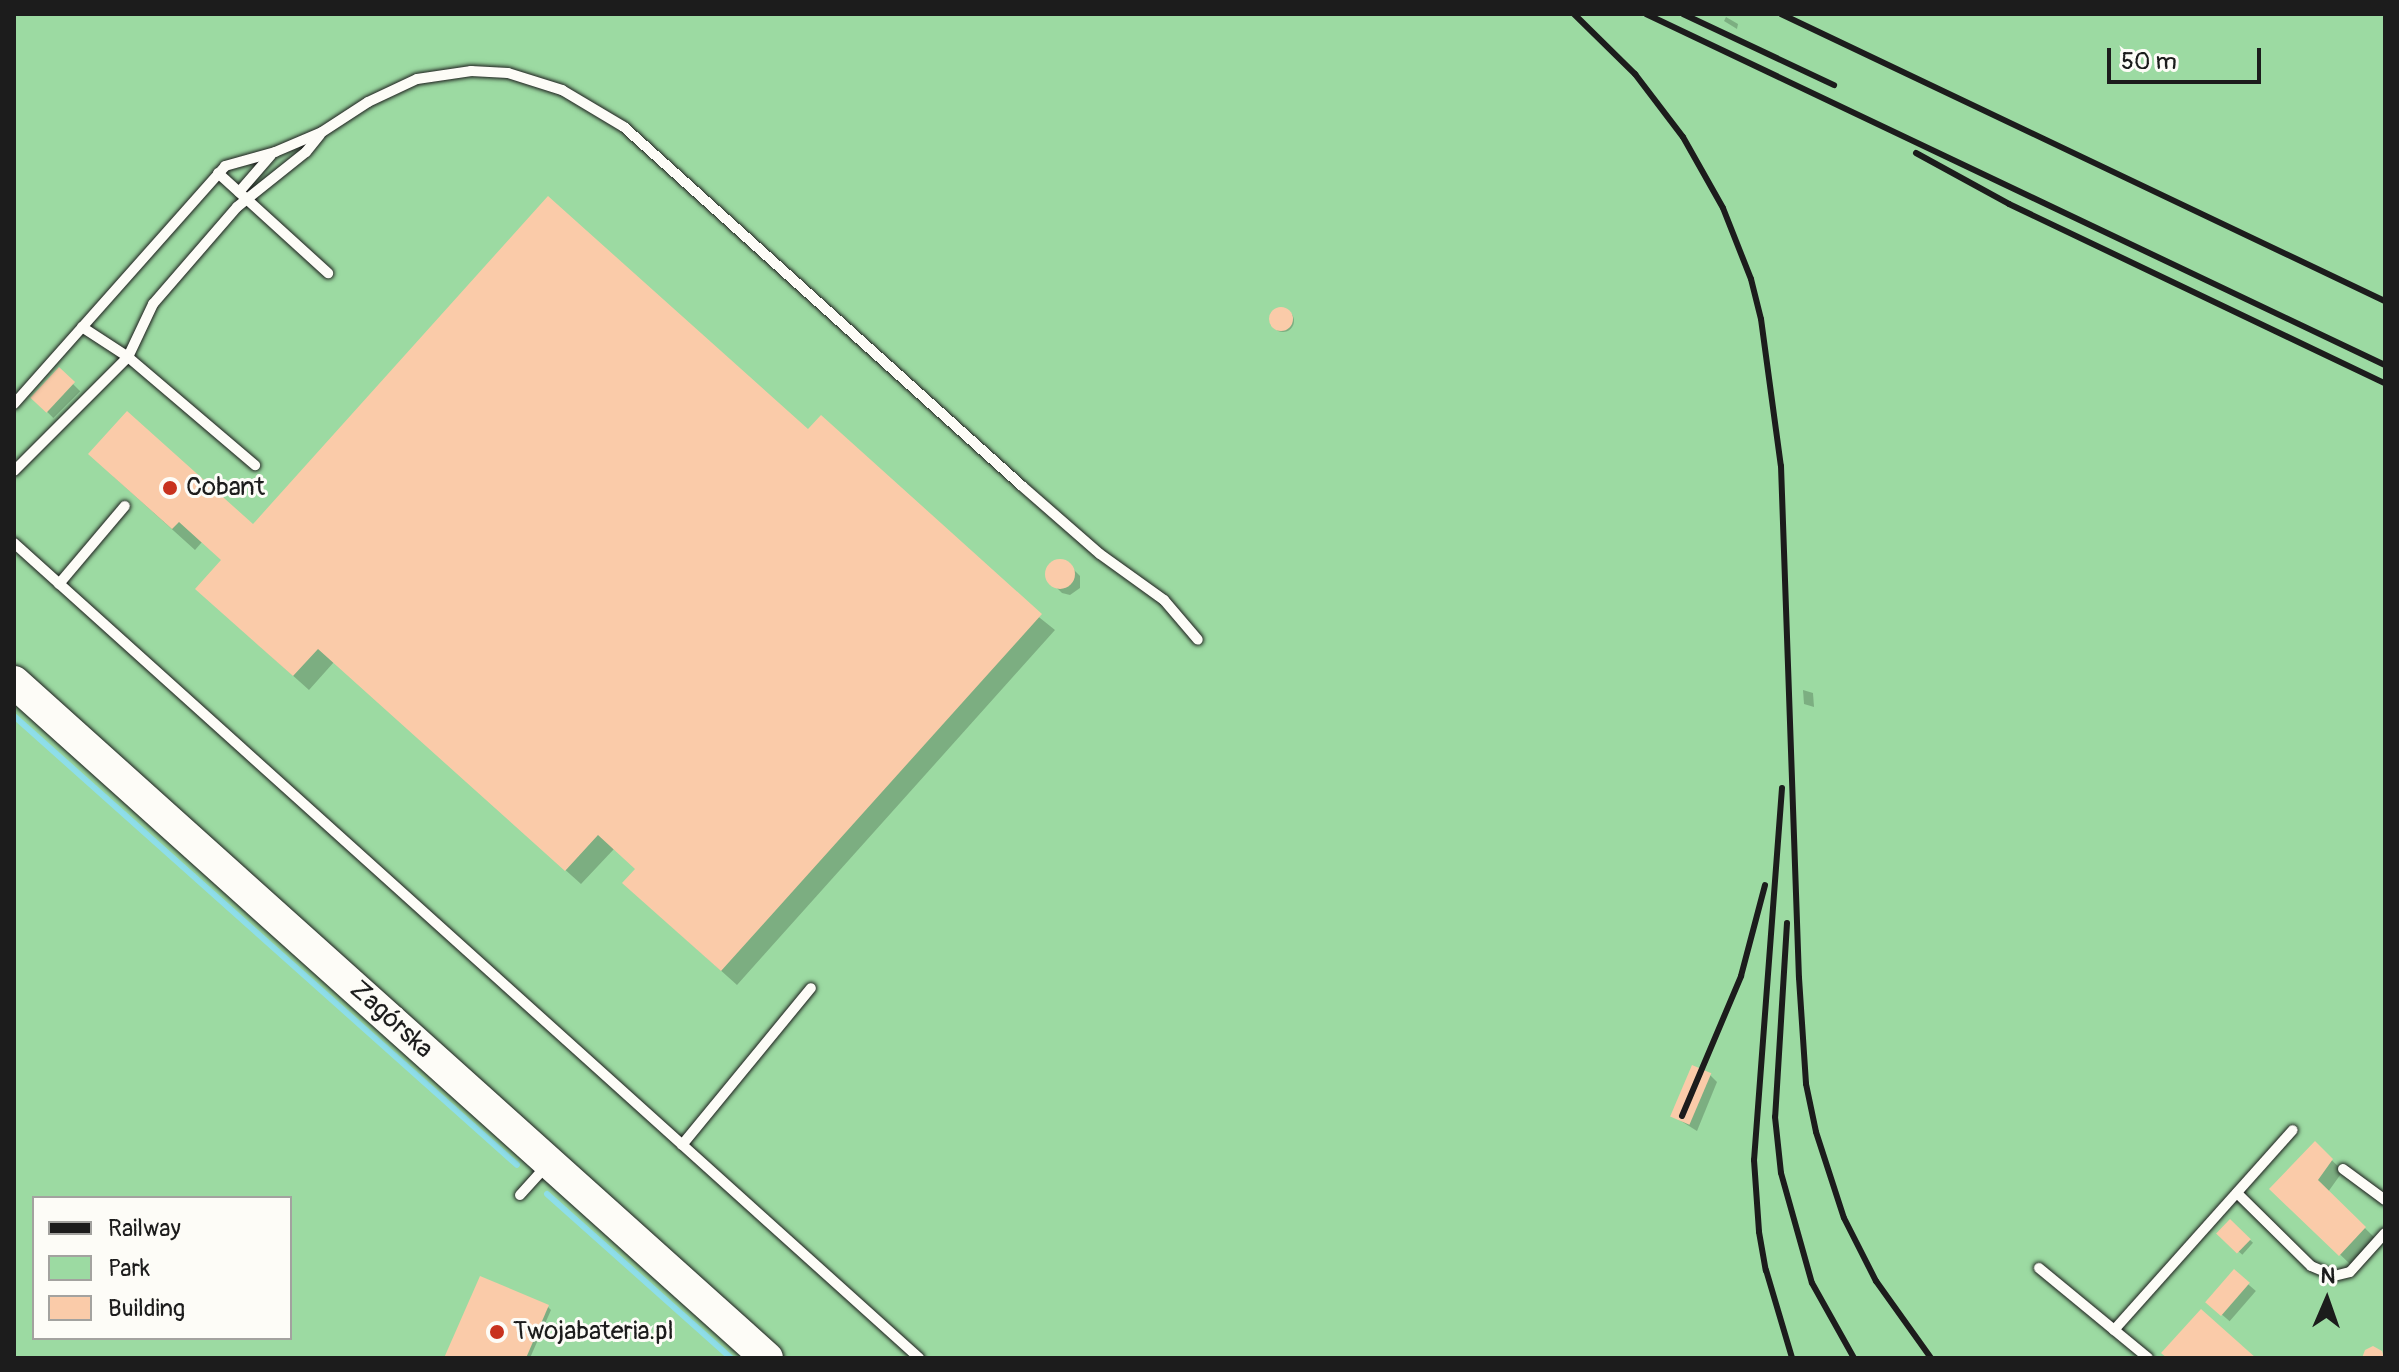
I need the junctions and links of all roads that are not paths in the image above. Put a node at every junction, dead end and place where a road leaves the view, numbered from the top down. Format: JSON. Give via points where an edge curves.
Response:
{"nodes":[{"id":1,"x":322,"y":132,"type":"junction"},
{"id":2,"x":275,"y":152,"type":"junction"},
{"id":3,"x":218,"y":173,"type":"junction"},
{"id":4,"x":243,"y":196,"type":"junction"},
{"id":5,"x":328,"y":273,"type":"dead end"},
{"id":6,"x":82,"y":327,"type":"junction"},
{"id":7,"x":128,"y":357,"type":"junction"},
{"id":8,"x":14,"y":404,"type":"edge"},
{"id":9,"x":255,"y":465,"type":"dead end"},
{"id":10,"x":14,"y":471,"type":"edge"},
{"id":11,"x":125,"y":506,"type":"dead end"},
{"id":12,"x":14,"y":543,"type":"edge"},
{"id":13,"x":59,"y":584,"type":"junction"},
{"id":14,"x":1198,"y":640,"type":"dead end"},
{"id":15,"x":14,"y":682,"type":"edge"},
{"id":16,"x":811,"y":988,"type":"dead end"},
{"id":17,"x":2293,"y":1130,"type":"dead end"},
{"id":18,"x":682,"y":1145,"type":"junction"},
{"id":19,"x":549,"y":1162,"type":"junction"},
{"id":20,"x":2343,"y":1169,"type":"dead end"},
{"id":21,"x":2237,"y":1193,"type":"junction"},
{"id":22,"x":520,"y":1195,"type":"dead end"},
{"id":23,"x":2385,"y":1200,"type":"edge"},
{"id":24,"x":2385,"y":1233,"type":"edge"},
{"id":25,"x":2039,"y":1268,"type":"dead end"},
{"id":26,"x":2114,"y":1330,"type":"junction"},
{"id":27,"x":767,"y":1358,"type":"edge"},
{"id":28,"x":919,"y":1358,"type":"edge"},
{"id":29,"x":2148,"y":1358,"type":"edge"}],
"edges":[{"from":1,"to":2,"type":"lane"},
{"from":1,"to":4,"type":"lane","via":[[306,152]]},
{"from":1,"to":14,"type":"lane","via":[[401,85],[453,72],[508,73],[545,83],[593,106],[639,140],[1089,545],[1164,600]]},
{"from":2,"to":3,"type":"lane","via":[[225,166]]},
{"from":2,"to":4,"type":"lane"},
{"from":3,"to":4,"type":"lane"},
{"from":3,"to":6,"type":"lane"},
{"from":4,"to":5,"type":"lane"},
{"from":4,"to":7,"type":"lane","via":[[153,304]]},
{"from":6,"to":7,"type":"lane"},
{"from":6,"to":8,"type":"lane"},
{"from":7,"to":9,"type":"lane"},
{"from":7,"to":10,"type":"lane"},
{"from":11,"to":13,"type":"lane"},
{"from":12,"to":13,"type":"lane"},
{"from":13,"to":18,"type":"lane"},
{"from":15,"to":19,"type":"highway","name":"Zagórska"},
{"from":16,"to":18,"type":"lane"},
{"from":17,"to":21,"type":"lane"},
{"from":18,"to":28,"type":"lane"},
{"from":19,"to":22,"type":"lane"},
{"from":19,"to":27,"type":"highway","name":"Zagórska"},
{"from":20,"to":23,"type":"lane"},
{"from":21,"to":24,"type":"lane","via":[[2311,1266],[2334,1276],[2350,1272]]},
{"from":21,"to":26,"type":"lane"},
{"from":25,"to":26,"type":"lane"},
{"from":26,"to":29,"type":"lane"}]}
